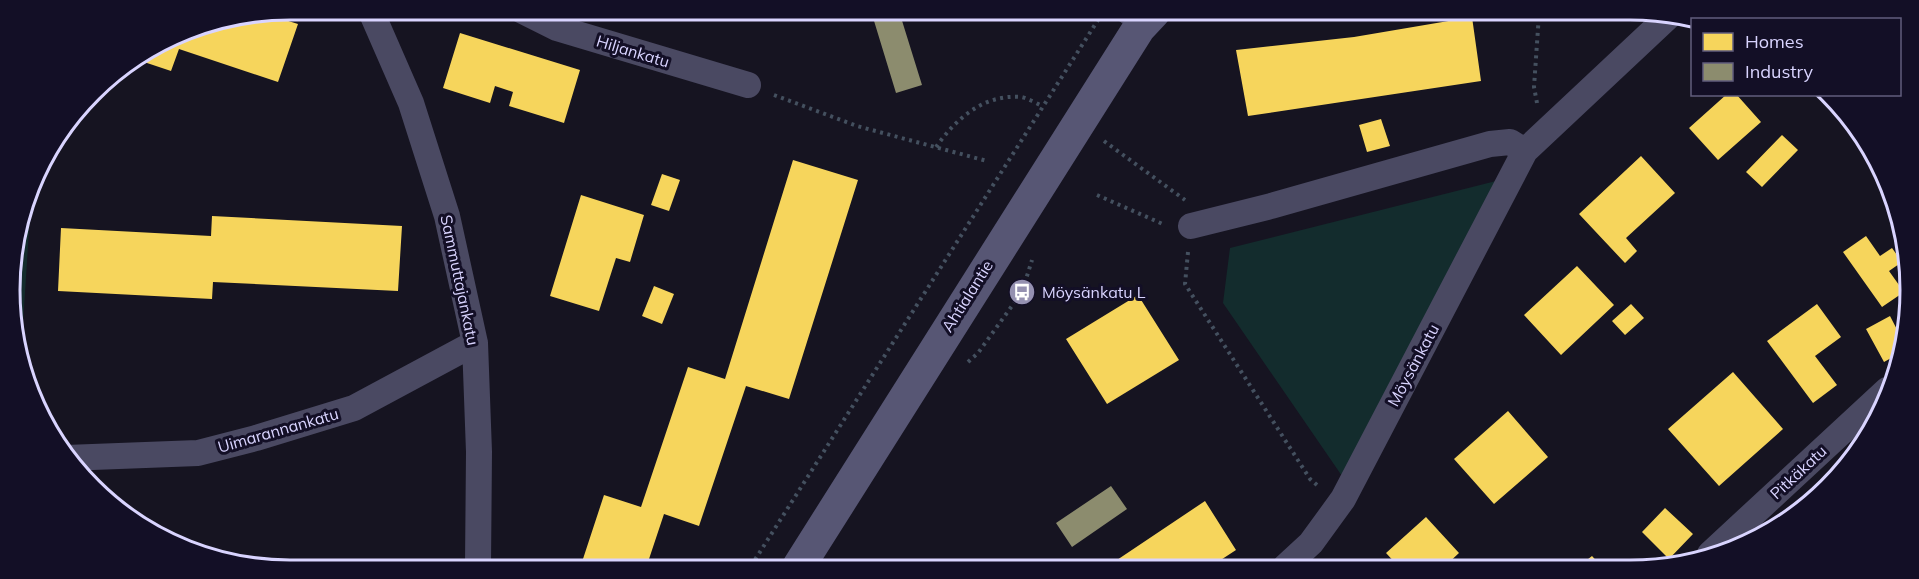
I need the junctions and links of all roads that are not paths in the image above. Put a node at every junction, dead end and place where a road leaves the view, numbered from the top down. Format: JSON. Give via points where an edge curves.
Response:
{"nodes":[{"id":1,"x":374,"y":19,"type":"edge"},
{"id":2,"x":539,"y":19,"type":"edge"},
{"id":3,"x":1136,"y":19,"type":"edge"},
{"id":4,"x":1663,"y":22,"type":"edge"},
{"id":5,"x":748,"y":85,"type":"road end"},
{"id":6,"x":1534,"y":143,"type":"junction"},
{"id":7,"x":1191,"y":226,"type":"road end"},
{"id":8,"x":475,"y":343,"type":"junction"},
{"id":9,"x":1876,"y":400,"type":"edge"},
{"id":10,"x":82,"y":463,"type":"edge"},
{"id":11,"x":1722,"y":543,"type":"edge"},
{"id":12,"x":478,"y":560,"type":"edge"},
{"id":13,"x":803,"y":560,"type":"edge"},
{"id":14,"x":1293,"y":560,"type":"edge"}],
"edges":[{"from":1,"to":8,"type":"street","name":"Sammuttajankatu","via":[[411,103],[443,204]]},
{"from":2,"to":5,"type":"street","name":"Hiljankatu","via":[[557,28]]},
{"from":3,"to":13,"type":"main road","name":"Ahtialantie"},
{"from":4,"to":6,"type":"street","name":"Möysänkatu"},
{"from":6,"to":7,"type":"street","via":[[1490,144]]},
{"from":6,"to":14,"type":"street","name":"Möysänkatu","via":[[1339,504],[1311,543]]},
{"from":8,"to":10,"type":"street","name":"Uimarannankatu","via":[[354,408],[256,438],[198,453]]},
{"from":8,"to":12,"type":"street","name":"Sammuttajankatu"},
{"from":9,"to":11,"type":"street","name":"Pitkäkatu"}]}
